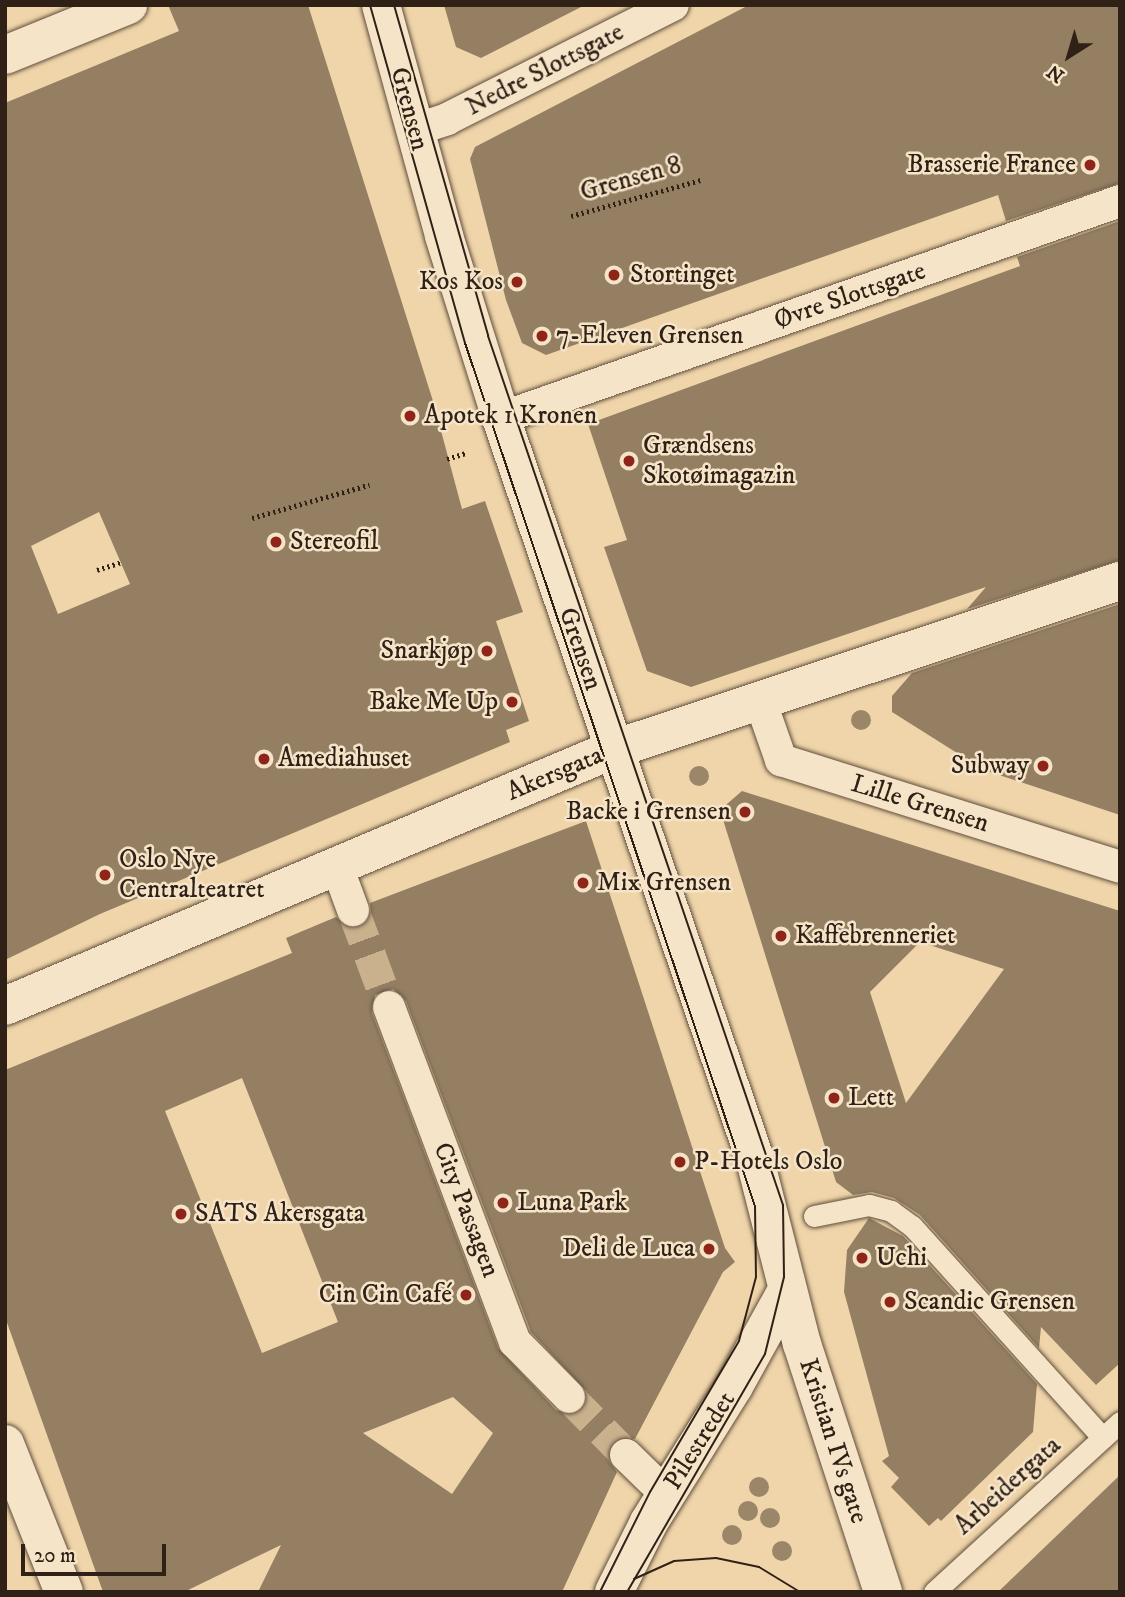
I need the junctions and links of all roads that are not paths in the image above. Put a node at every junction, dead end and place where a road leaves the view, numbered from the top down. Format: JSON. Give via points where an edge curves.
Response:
{"nodes":[{"id":1,"x":128,"y":5,"type":"edge"},
{"id":2,"x":381,"y":5,"type":"edge"},
{"id":3,"x":673,"y":5,"type":"edge"},
{"id":4,"x":5,"y":55,"type":"edge"},
{"id":5,"x":414,"y":130,"type":"junction"},
{"id":6,"x":1120,"y":201,"type":"edge"},
{"id":7,"x":501,"y":418,"type":"junction"},
{"id":8,"x":1120,"y":581,"type":"edge"},
{"id":9,"x":760,"y":700,"type":"junction"},
{"id":10,"x":614,"y":749,"type":"junction"},
{"id":11,"x":1120,"y":867,"type":"edge"},
{"id":12,"x":338,"y":869,"type":"junction"},
{"id":13,"x":353,"y":910,"type":"tunnel mouth"},
{"id":14,"x":5,"y":1006,"type":"edge"},
{"id":15,"x":389,"y":1007,"type":"tunnel mouth"},
{"id":16,"x":814,"y":1216,"type":"dead end"},
{"id":17,"x":787,"y":1290,"type":"junction"},
{"id":18,"x":569,"y":1397,"type":"tunnel mouth"},
{"id":19,"x":1120,"y":1422,"type":"edge"},
{"id":20,"x":1103,"y":1438,"type":"junction"},
{"id":21,"x":5,"y":1444,"type":"edge"},
{"id":22,"x":626,"y":1455,"type":"tunnel mouth"},
{"id":23,"x":666,"y":1494,"type":"junction"},
{"id":24,"x":64,"y":1592,"type":"edge"},
{"id":25,"x":614,"y":1592,"type":"edge"},
{"id":26,"x":883,"y":1592,"type":"edge"},
{"id":27,"x":934,"y":1592,"type":"edge"}],
"edges":[{"from":1,"to":4,"type":"street"},
{"from":2,"to":5,"type":"street","name":"Grensen"},
{"from":3,"to":5,"type":"street","name":"Nedre Slottsgate","via":[[447,119]]},
{"from":5,"to":7,"type":"street","name":"Grensen"},
{"from":6,"to":7,"type":"street","name":"Øvre Slottsgate"},
{"from":7,"to":10,"type":"street","name":"Grensen"},
{"from":8,"to":9,"type":"street","name":"Akersgata"},
{"from":9,"to":10,"type":"street","name":"Akersgata"},
{"from":9,"to":11,"type":"street","name":"Lille Grensen","via":[[781,760]]},
{"from":10,"to":12,"type":"street","name":"Akersgata"},
{"from":10,"to":17,"type":"street","name":"Grensen","via":[[754,1156]]},
{"from":12,"to":13,"type":"street"},
{"from":12,"to":14,"type":"street","name":"Akersgata"},
{"from":15,"to":18,"type":"street","name":"City Passagen","via":[[515,1342]]},
{"from":16,"to":20,"type":"lane","via":[[869,1205],[891,1211],[912,1226]]},
{"from":17,"to":23,"type":"street","name":"Pilestredet"},
{"from":17,"to":26,"type":"street","name":"Kristian IVs gate"},
{"from":19,"to":20,"type":"lane","name":"Arbeidergata"},
{"from":20,"to":27,"type":"lane","name":"Arbeidergata"},
{"from":21,"to":24,"type":"street"},
{"from":22,"to":23,"type":"street"},
{"from":23,"to":25,"type":"street","name":"Pilestredet"}]}
